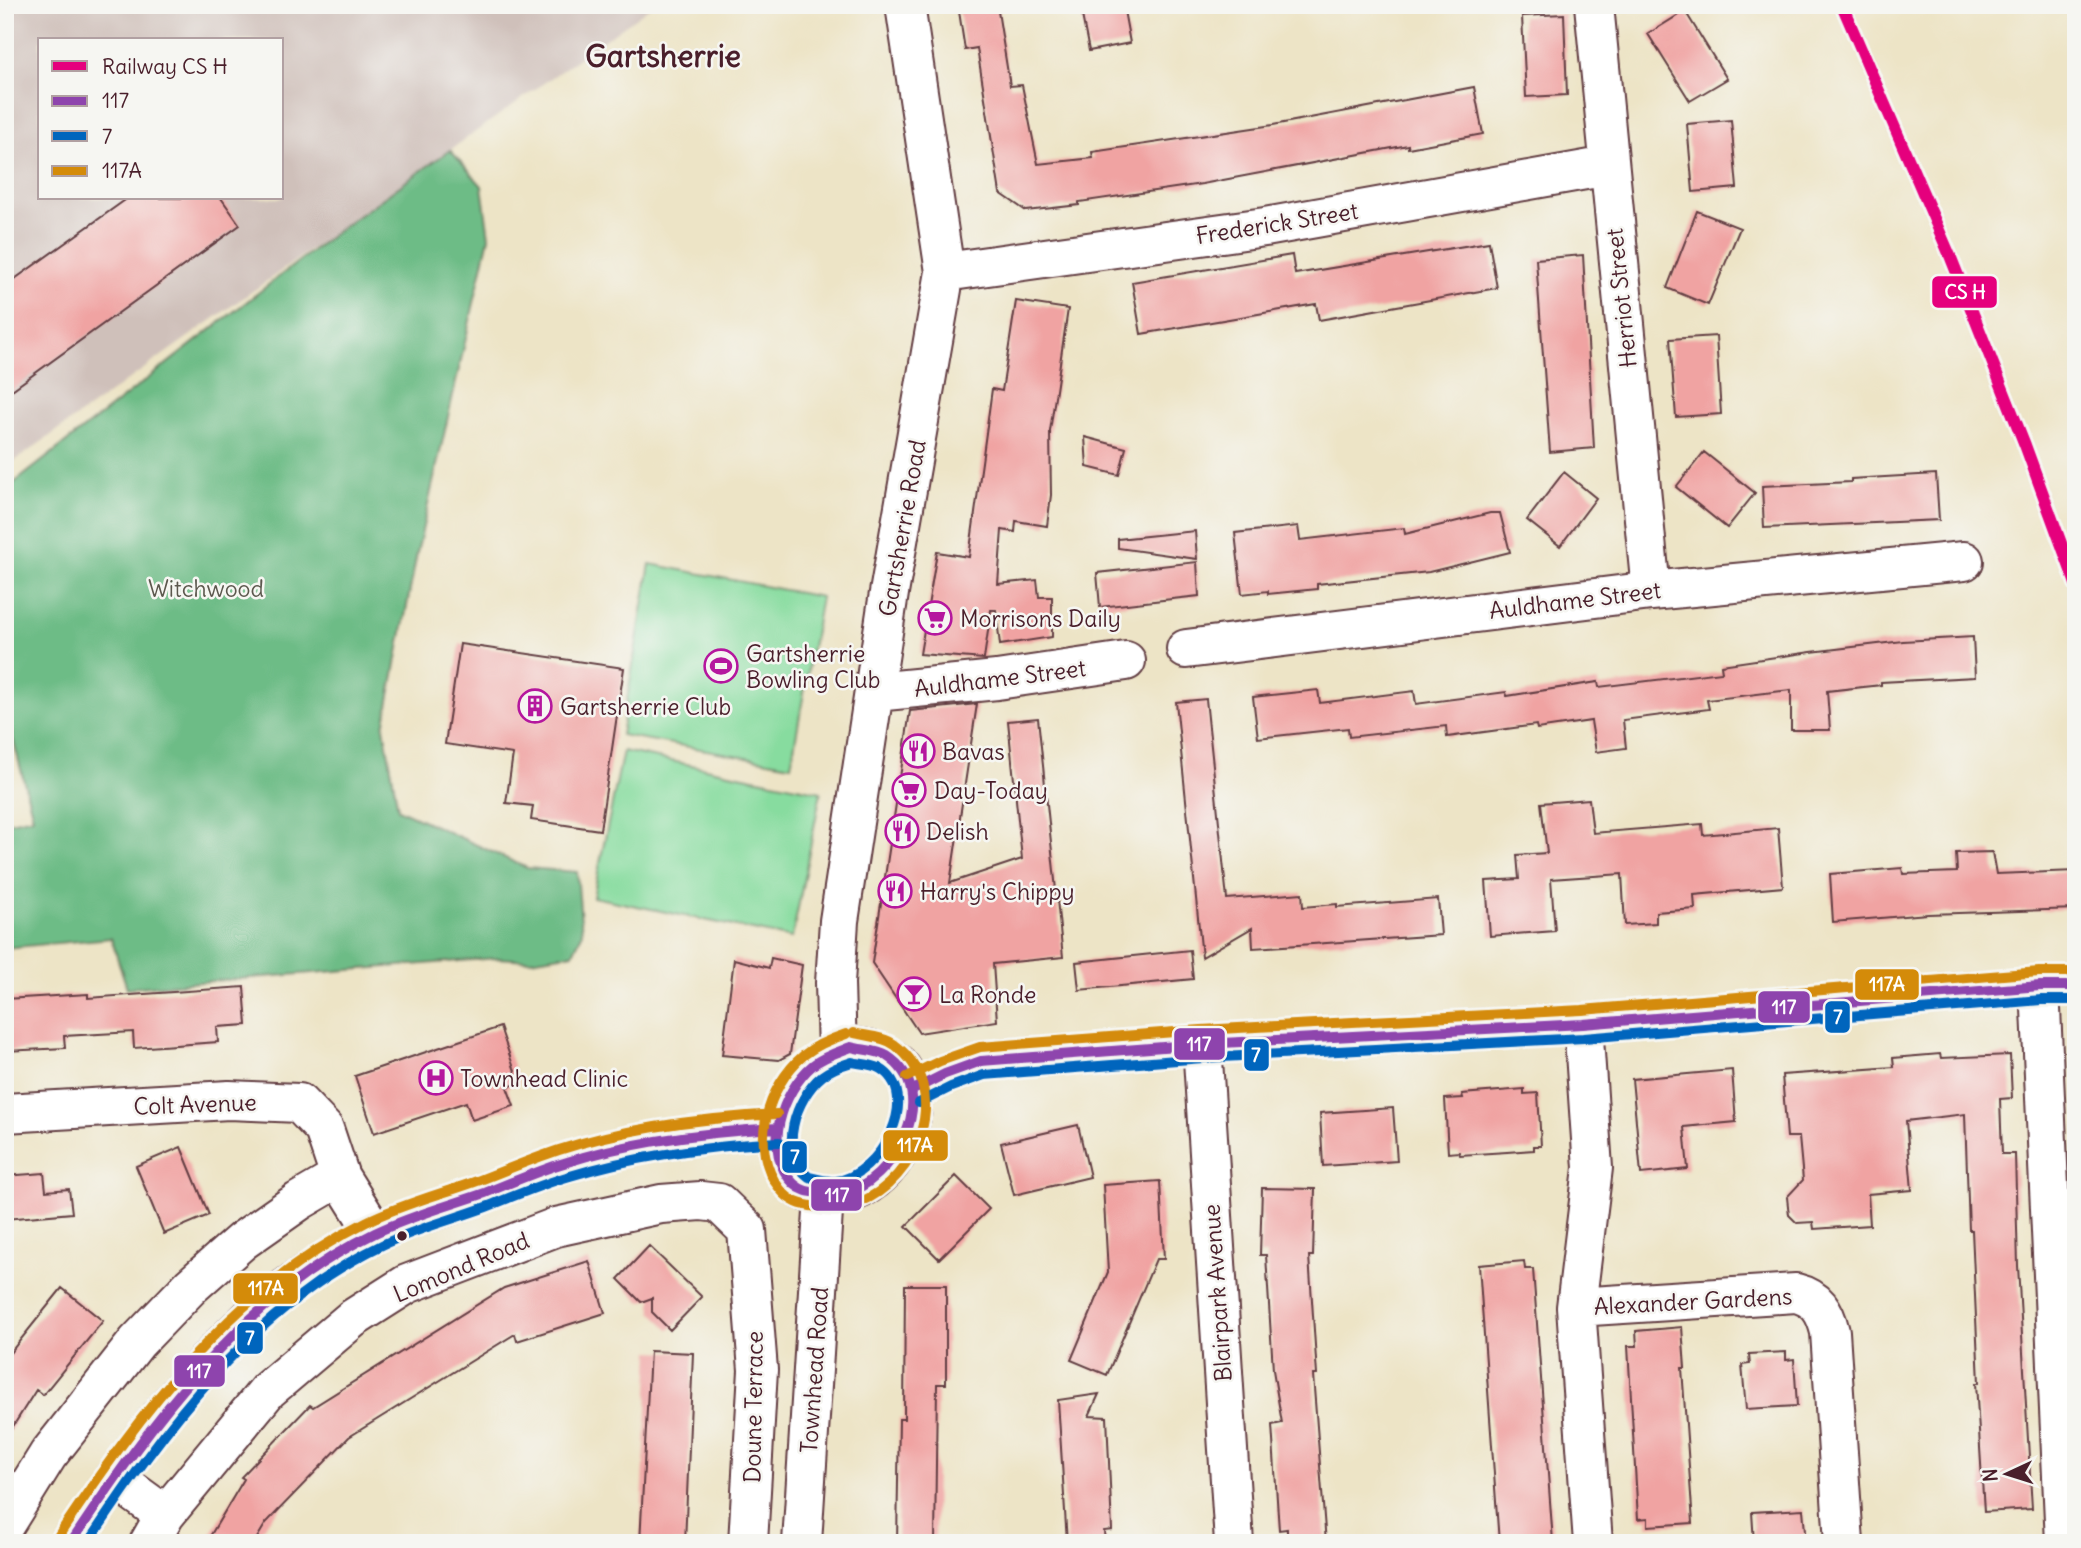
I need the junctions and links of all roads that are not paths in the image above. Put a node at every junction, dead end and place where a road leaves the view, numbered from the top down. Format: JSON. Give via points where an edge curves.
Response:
{"nodes":[{"id":1,"x":905,"y":5,"type":"edge"},
{"id":2,"x":1594,"y":5,"type":"edge"},
{"id":3,"x":1608,"y":166,"type":"junction"},
{"id":4,"x":946,"y":272,"type":"junction"},
{"id":5,"x":1964,"y":561,"type":"dead end"},
{"id":6,"x":1651,"y":590,"type":"junction"},
{"id":7,"x":1186,"y":649,"type":"dead end"},
{"id":8,"x":1126,"y":661,"type":"dead end"},
{"id":9,"x":874,"y":692,"type":"junction"},
{"id":10,"x":2058,"y":986,"type":"edge"},
{"id":11,"x":1583,"y":1024,"type":"junction"},
{"id":12,"x":1202,"y":1044,"type":"junction"},
{"id":13,"x":837,"y":1052,"type":"junction"},
{"id":14,"x":913,"y":1090,"type":"junction"},
{"id":15,"x":5,"y":1113,"type":"edge"},
{"id":16,"x":778,"y":1128,"type":"junction"},
{"id":17,"x":340,"y":1177,"type":"junction"},
{"id":18,"x":824,"y":1196,"type":"junction"},
{"id":19,"x":747,"y":1230,"type":"joint"},
{"id":20,"x":375,"y":1233,"type":"junction"},
{"id":21,"x":1576,"y":1307,"type":"junction"},
{"id":22,"x":114,"y":1478,"type":"junction"},
{"id":23,"x":5,"y":1524,"type":"edge"},
{"id":24,"x":157,"y":1529,"type":"edge"},
{"id":25,"x":71,"y":1543,"type":"edge"},
{"id":26,"x":748,"y":1543,"type":"edge"},
{"id":27,"x":803,"y":1543,"type":"edge"},
{"id":28,"x":1234,"y":1543,"type":"edge"},
{"id":29,"x":1593,"y":1543,"type":"edge"},
{"id":30,"x":1844,"y":1543,"type":"edge"},
{"id":31,"x":2065,"y":1543,"type":"edge"}],
"edges":[{"from":1,"to":4,"type":"street","name":"Gartsherrie Road"},
{"from":2,"to":3,"type":"street","name":"Herriot Street"},
{"from":3,"to":4,"type":"street","name":"Frederick Street","via":[[1265,227]]},
{"from":3,"to":6,"type":"street","name":"Herriot Street"},
{"from":4,"to":9,"type":"street","name":"Gartsherrie Road"},
{"from":5,"to":6,"type":"street","name":"Auldhame Street"},
{"from":6,"to":7,"type":"street","name":"Auldhame Street"},
{"from":8,"to":9,"type":"street","name":"Auldhame Street"},
{"from":9,"to":13,"type":"street","name":"Gartsherrie Road","via":[[838,921]]},
{"from":10,"to":11,"type":"street"},
{"from":10,"to":31,"type":"street"},
{"from":11,"to":12,"type":"street"},
{"from":11,"to":21,"type":"street","name":"Alexander Gardens","via":[[1593,1168]]},
{"from":12,"to":14,"type":"street","via":[[981,1061]]},
{"from":12,"to":28,"type":"street","name":"Blairpark Avenue"},
{"from":13,"to":14,"type":"street","via":[[851,1047],[882,1052],[894,1060]]},
{"from":13,"to":16,"type":"street","via":[[807,1071],[794,1088]]},
{"from":14,"to":18,"type":"street","via":[[907,1137],[884,1172],[845,1193]]},
{"from":15,"to":17,"type":"street","name":"Colt Avenue","via":[[229,1100],[299,1104],[324,1129]]},
{"from":16,"to":18,"type":"street","via":[[780,1157],[788,1179],[801,1190]]},
{"from":16,"to":20,"type":"street","via":[[651,1143],[565,1163]]},
{"from":17,"to":20,"type":"street"},
{"from":17,"to":23,"type":"street","via":[[242,1241],[191,1286],[137,1342],[48,1455]]},
{"from":18,"to":27,"type":"street","name":"Townhead Road"},
{"from":19,"to":24,"type":"street","name":"Lomond Road","via":[[719,1203],[661,1204],[556,1227],[407,1284],[352,1320],[268,1390]]},
{"from":19,"to":26,"type":"street","name":"Doune Terrace","via":[[758,1370]]},
{"from":20,"to":22,"type":"street","via":[[266,1304],[160,1414]]},
{"from":21,"to":29,"type":"street","name":"Alexander Gardens"},
{"from":21,"to":30,"type":"street","name":"Alexander Gardens","via":[[1796,1293],[1809,1296],[1827,1319],[1830,1332]]},
{"from":22,"to":24,"type":"street","name":"Lomond Road"},
{"from":22,"to":25,"type":"street"}]}
